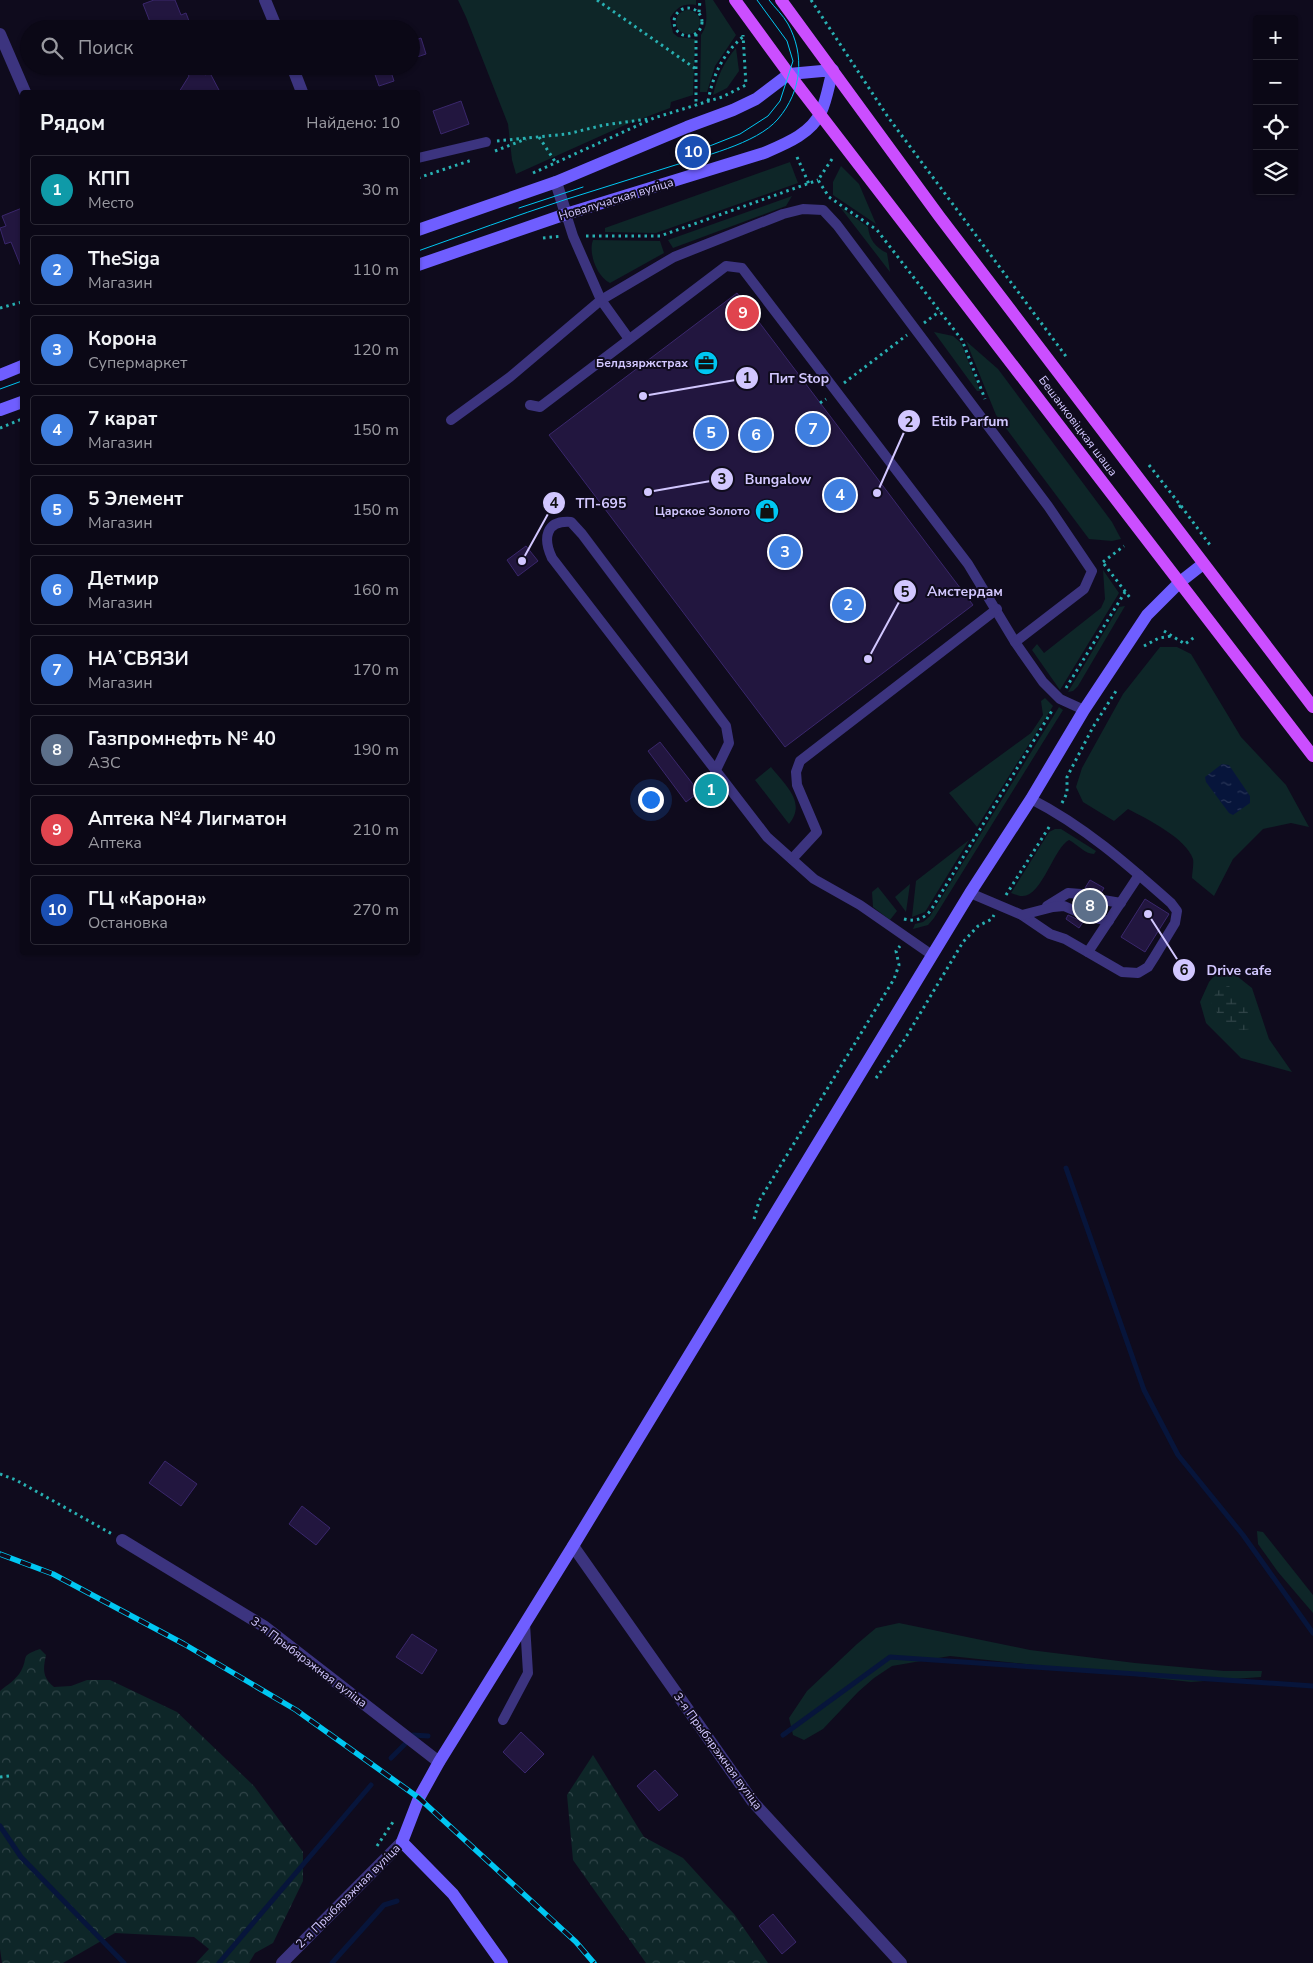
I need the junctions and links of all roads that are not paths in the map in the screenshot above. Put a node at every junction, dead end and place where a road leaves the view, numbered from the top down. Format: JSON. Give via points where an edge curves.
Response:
{"nodes":[{"id":1,"x":265,"y":0,"type":"edge"},
{"id":2,"x":736,"y":0,"type":"edge"},
{"id":3,"x":781,"y":0,"type":"edge"},
{"id":4,"x":273,"y":20,"type":"edge"},
{"id":5,"x":0,"y":34,"type":"edge"},
{"id":6,"x":834,"y":70,"type":"junction"},
{"id":7,"x":789,"y":74,"type":"junction"},
{"id":8,"x":295,"y":75,"type":"edge"},
{"id":9,"x":24,"y":90,"type":"edge"},
{"id":10,"x":301,"y":90,"type":"edge"},
{"id":11,"x":820,"y":113,"type":"junction"},
{"id":12,"x":486,"y":142,"type":"road end"},
{"id":13,"x":420,"y":158,"type":"edge"},
{"id":14,"x":556,"y":182,"type":"junction"},
{"id":15,"x":566,"y":214,"type":"junction"},
{"id":16,"x":420,"y":229,"type":"edge"},
{"id":17,"x":420,"y":264,"type":"edge"},
{"id":18,"x":601,"y":300,"type":"junction"},
{"id":19,"x":629,"y":339,"type":"junction"},
{"id":20,"x":20,"y":367,"type":"edge"},
{"id":21,"x":0,"y":374,"type":"edge"},
{"id":22,"x":20,"y":403,"type":"edge"},
{"id":23,"x":530,"y":405,"type":"dead end"},
{"id":24,"x":0,"y":410,"type":"edge"},
{"id":25,"x":451,"y":420,"type":"dead end"},
{"id":26,"x":1203,"y":564,"type":"junction"},
{"id":27,"x":1180,"y":582,"type":"junction"},
{"id":28,"x":997,"y":609,"type":"junction"},
{"id":29,"x":1015,"y":642,"type":"junction"},
{"id":30,"x":1313,"y":707,"type":"edge"},
{"id":31,"x":1084,"y":710,"type":"junction"},
{"id":32,"x":1313,"y":756,"type":"edge"},
{"id":33,"x":715,"y":772,"type":"junction"},
{"id":34,"x":1031,"y":799,"type":"junction"},
{"id":35,"x":792,"y":859,"type":"junction"},
{"id":36,"x":1139,"y":875,"type":"junction"},
{"id":37,"x":970,"y":893,"type":"junction"},
{"id":38,"x":1121,"y":903,"type":"junction"},
{"id":39,"x":1038,"y":911,"type":"junction"},
{"id":40,"x":1022,"y":916,"type":"junction"},
{"id":41,"x":1109,"y":921,"type":"junction"},
{"id":42,"x":1088,"y":952,"type":"junction"},
{"id":43,"x":932,"y":955,"type":"junction"},
{"id":44,"x":122,"y":1540,"type":"road end"},
{"id":45,"x":574,"y":1546,"type":"junction"},
{"id":46,"x":525,"y":1624,"type":"junction"},
{"id":47,"x":503,"y":1720,"type":"dead end"},
{"id":48,"x":439,"y":1762,"type":"junction"},
{"id":49,"x":402,"y":1842,"type":"junction"},
{"id":50,"x":282,"y":1963,"type":"edge"},
{"id":51,"x":502,"y":1963,"type":"edge"},
{"id":52,"x":901,"y":1963,"type":"edge"}],
"edges":[{"from":1,"to":4,"type":"street"},
{"from":2,"to":7,"type":"main road","name":"Бешанковіцкая шаша"},
{"from":3,"to":6,"type":"main road","name":"Бешанковіцкая шаша"},
{"from":5,"to":9,"type":"street"},
{"from":6,"to":7,"type":"street"},
{"from":6,"to":11,"type":"street","name":"Новалучаская вуліца"},
{"from":6,"to":26,"type":"main road","name":"Бешанковіцкая шаша","via":[[945,223]]},
{"from":7,"to":11,"type":"main road","name":"Бешанковіцкая шаша"},
{"from":7,"to":14,"type":"street","via":[[756,99]]},
{"from":8,"to":10,"type":"street"},
{"from":11,"to":15,"type":"street","name":"Новалучаская вуліца","via":[[804,133],[764,153]]},
{"from":11,"to":27,"type":"main road","name":"Бешанковіцкая шаша"},
{"from":12,"to":13,"type":"lane"},
{"from":14,"to":15,"type":"street"},
{"from":14,"to":16,"type":"street"},
{"from":15,"to":17,"type":"street","name":"Новалучаская вуліца"},
{"from":15,"to":18,"type":"lane"},
{"from":18,"to":19,"type":"lane"},
{"from":18,"to":25,"type":"lane","via":[[510,377]]},
{"from":18,"to":29,"type":"lane","via":[[674,257],[783,214],[804,209],[823,210],[1048,506],[1092,571],[1084,589]]},
{"from":19,"to":23,"type":"lane","via":[[540,407]]},
{"from":19,"to":28,"type":"lane","via":[[726,266],[742,268],[968,564]]},
{"from":20,"to":21,"type":"street"},
{"from":22,"to":24,"type":"street"},
{"from":26,"to":27,"type":"street","name":"2-я Прыбярэжная вуліца"},
{"from":26,"to":30,"type":"main road","name":"Бешанковіцкая шаша"},
{"from":27,"to":31,"type":"street","name":"2-я Прыбярэжная вуліца","via":[[1147,615]]},
{"from":27,"to":32,"type":"main road","name":"Бешанковіцкая шаша"},
{"from":28,"to":29,"type":"lane"},
{"from":28,"to":35,"type":"lane","via":[[800,760],[796,772],[797,785],[817,832]]},
{"from":29,"to":31,"type":"lane","via":[[1043,682],[1060,699]]},
{"from":31,"to":34,"type":"street","name":"2-я Прыбярэжная вуліца"},
{"from":33,"to":33,"type":"lane","via":[[552,558],[546,546],[547,534],[553,525],[571,522],[582,534],[726,726],[728,743]]},
{"from":33,"to":35,"type":"lane","via":[[767,837]]},
{"from":34,"to":36,"type":"lane","via":[[1058,813]]},
{"from":34,"to":37,"type":"street","name":"2-я Прыбярэжная вуліца"},
{"from":35,"to":43,"type":"lane","via":[[814,879],[860,905]]},
{"from":36,"to":38,"type":"lane"},
{"from":36,"to":42,"type":"lane","via":[[1178,912],[1175,923],[1148,967],[1138,973],[1122,972]]},
{"from":37,"to":40,"type":"lane"},
{"from":37,"to":43,"type":"street","name":"2-я Прыбярэжная вуліца"},
{"from":38,"to":39,"type":"lane","via":[[1068,893]]},
{"from":38,"to":41,"type":"lane"},
{"from":39,"to":40,"type":"lane"},
{"from":39,"to":41,"type":"lane","via":[[1064,906]]},
{"from":40,"to":42,"type":"lane"},
{"from":41,"to":42,"type":"lane"},
{"from":43,"to":45,"type":"street","name":"2-я Прыбярэжная вуліца"},
{"from":44,"to":48,"type":"street","name":"3-я Прыбярэжная вуліца","via":[[266,1627]]},
{"from":45,"to":46,"type":"street","name":"2-я Прыбярэжная вуліца"},
{"from":45,"to":52,"type":"street","name":"3-я Прыбярэжная вуліца","via":[[752,1802]]},
{"from":46,"to":47,"type":"lane","via":[[528,1674]]},
{"from":46,"to":48,"type":"street","name":"2-я Прыбярэжная вуліца"},
{"from":48,"to":49,"type":"street","name":"2-я Прыбярэжная вуліца","via":[[419,1798]]},
{"from":49,"to":50,"type":"street","name":"2-я Прыбярэжная вуліца"},
{"from":49,"to":51,"type":"street","via":[[453,1894]]}]}
